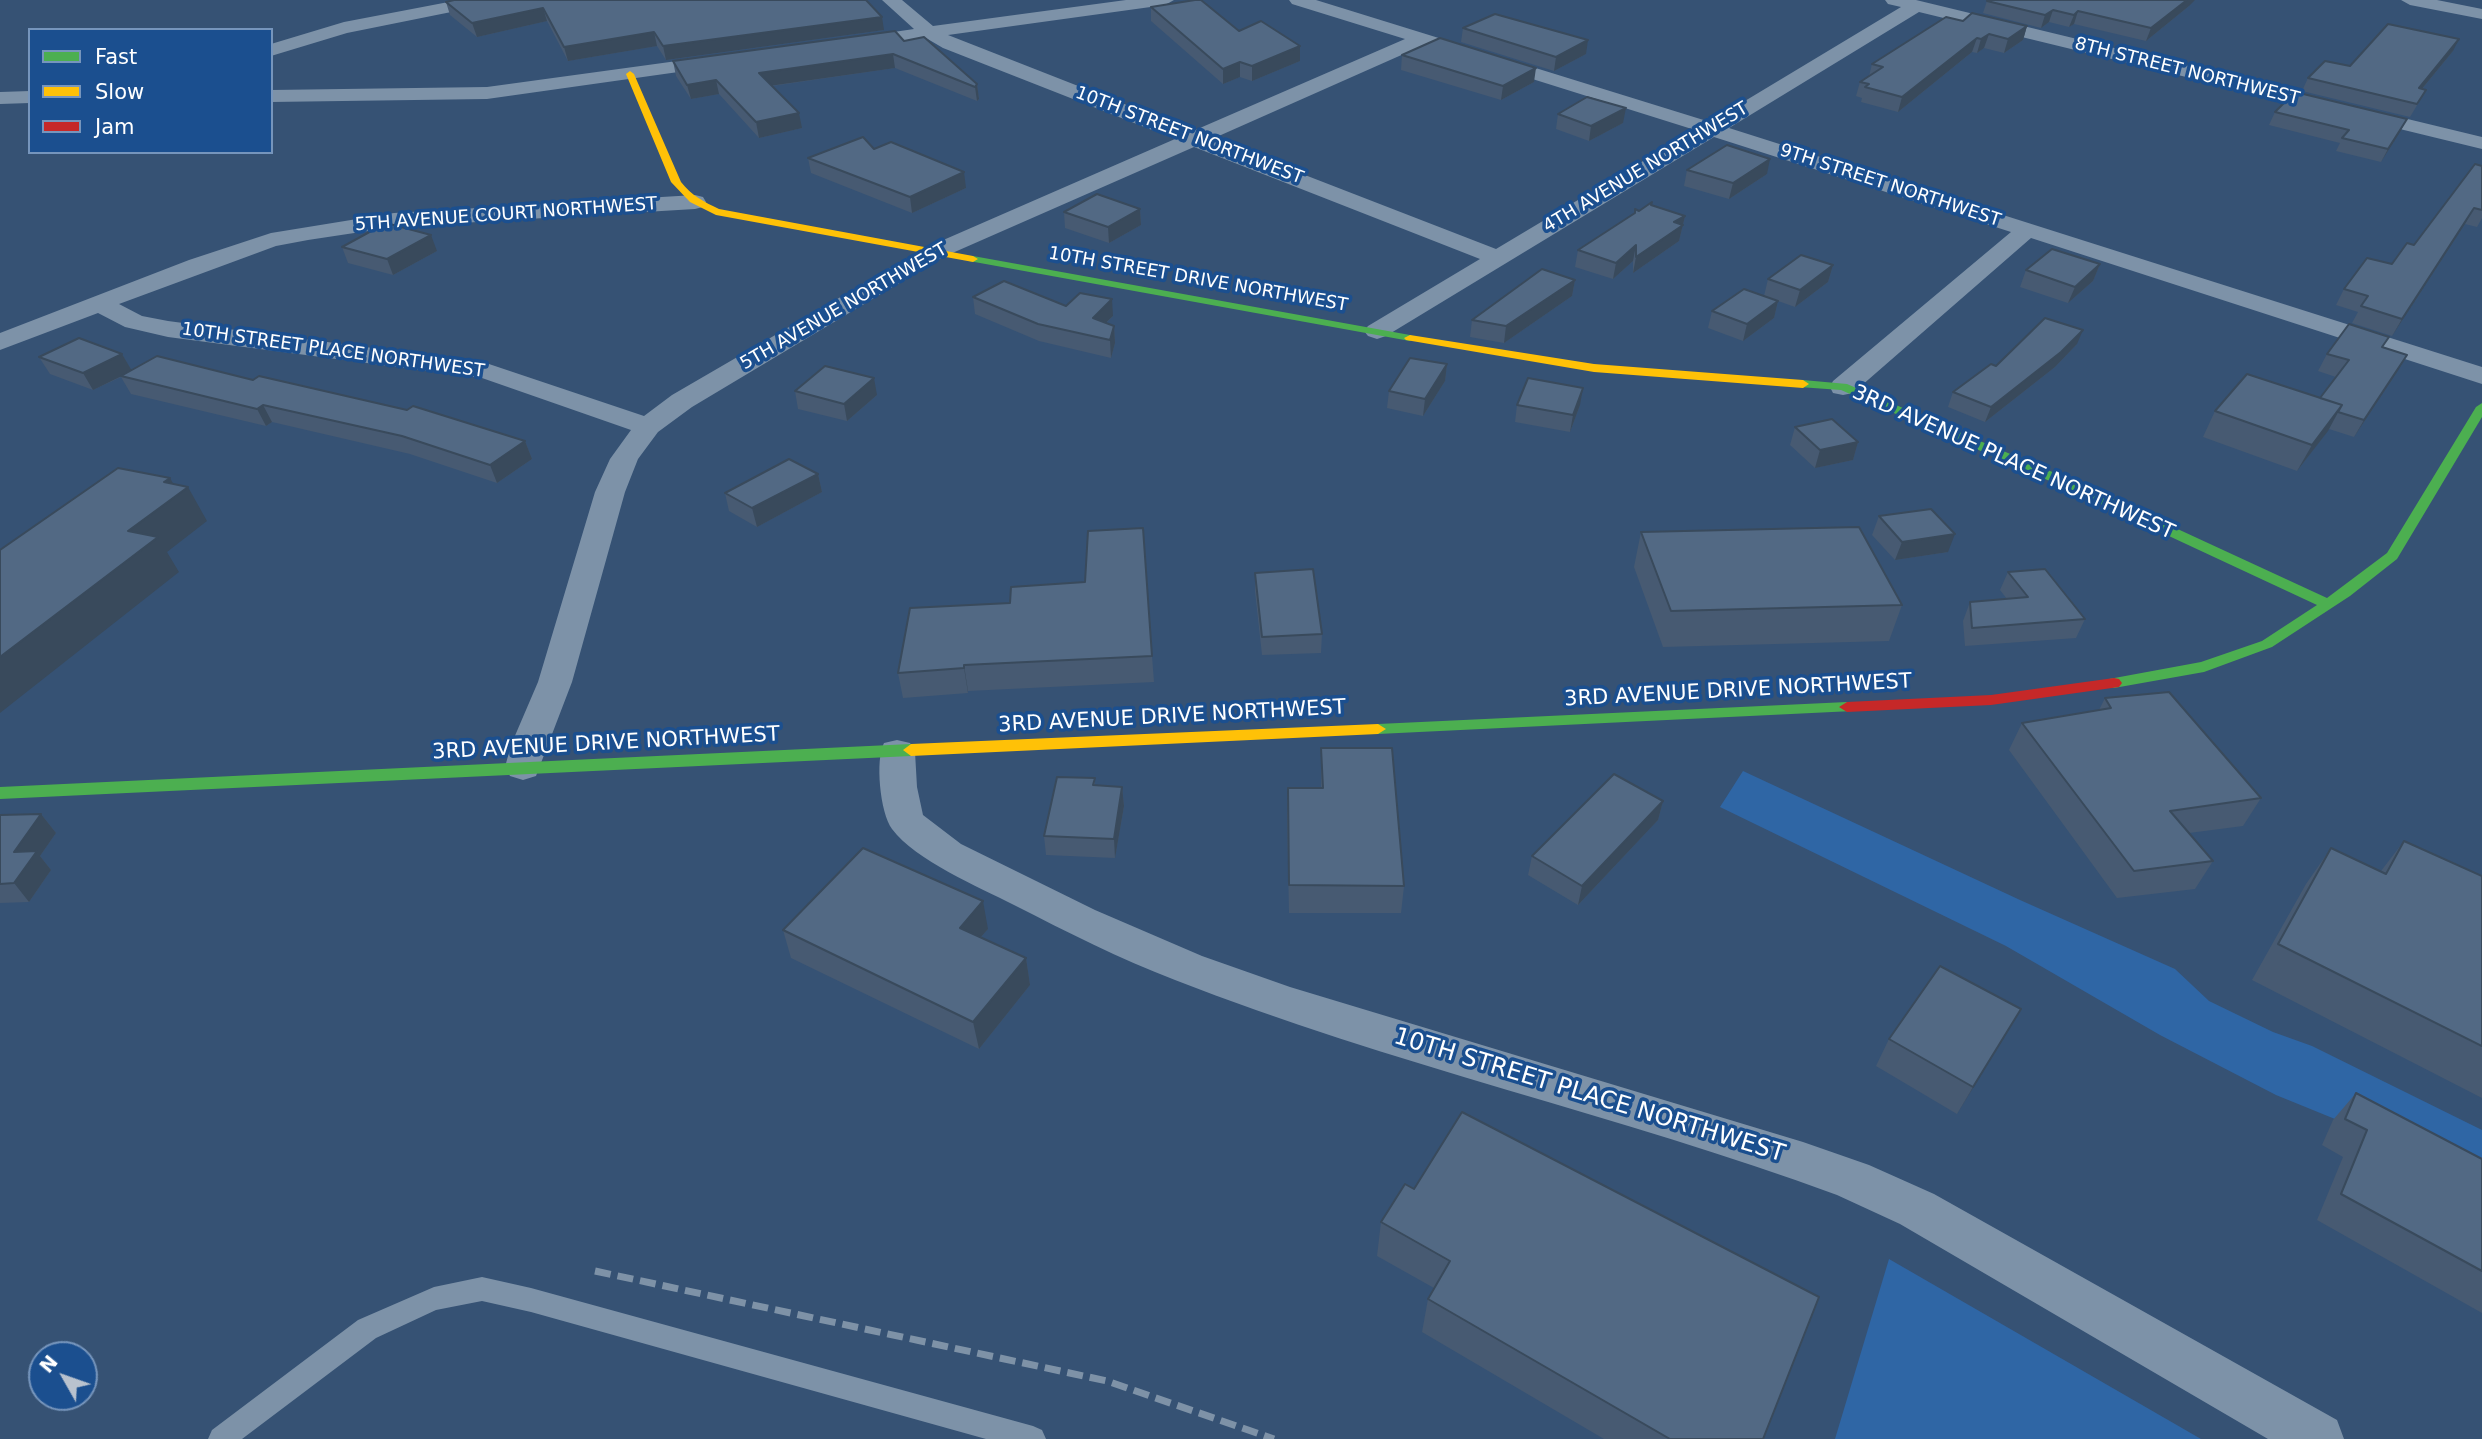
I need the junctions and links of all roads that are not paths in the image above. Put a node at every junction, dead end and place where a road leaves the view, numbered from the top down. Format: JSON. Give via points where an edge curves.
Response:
{"nodes":[{"id":1,"x":485,"y":0,"type":"edge"},
{"id":2,"x":891,"y":0,"type":"edge"},
{"id":3,"x":1165,"y":0,"type":"edge"},
{"id":4,"x":1298,"y":0,"type":"edge"},
{"id":5,"x":1892,"y":0,"type":"edge"},
{"id":6,"x":2410,"y":0,"type":"edge"},
{"id":7,"x":1916,"y":6,"type":"junction"},
{"id":8,"x":2482,"y":15,"type":"edge"},
{"id":9,"x":928,"y":32,"type":"junction"},
{"id":10,"x":1422,"y":39,"type":"junction"},
{"id":11,"x":832,"y":46,"type":"edge"},
{"id":12,"x":273,"y":49,"type":"edge"},
{"id":13,"x":736,"y":59,"type":"edge"},
{"id":14,"x":630,"y":74,"type":"junction"},
{"id":15,"x":273,"y":96,"type":"edge"},
{"id":16,"x":28,"y":97,"type":"edge"},
{"id":17,"x":0,"y":98,"type":"edge"},
{"id":18,"x":1713,"y":130,"type":"junction"},
{"id":19,"x":1195,"y":139,"type":"junction"},
{"id":20,"x":2482,"y":143,"type":"edge"},
{"id":21,"x":695,"y":202,"type":"junction"},
{"id":22,"x":2027,"y":230,"type":"junction"},
{"id":23,"x":933,"y":253,"type":"junction"},
{"id":24,"x":1496,"y":257,"type":"junction"},
{"id":25,"x":99,"y":303,"type":"junction"},
{"id":26,"x":1377,"y":331,"type":"junction"},
{"id":27,"x":0,"y":342,"type":"edge"},
{"id":28,"x":2482,"y":376,"type":"edge"},
{"id":29,"x":1843,"y":387,"type":"junction"},
{"id":30,"x":2482,"y":408,"type":"edge"},
{"id":31,"x":648,"y":426,"type":"junction"},
{"id":32,"x":2328,"y":604,"type":"junction"},
{"id":33,"x":897,"y":752,"type":"junction"},
{"id":34,"x":523,"y":767,"type":"junction"},
{"id":35,"x":0,"y":793,"type":"edge"},
{"id":36,"x":221,"y":1439,"type":"edge"},
{"id":37,"x":1033,"y":1439,"type":"edge"},
{"id":38,"x":2318,"y":1439,"type":"edge"}],
"edges":[{"from":1,"to":12,"type":"street","via":[[344,28]]},
{"from":2,"to":9,"type":"street","name":"10TH STREET NORTHWEST"},
{"from":3,"to":9,"type":"street"},
{"from":4,"to":10,"type":"street","name":"9TH STREET NORTHWEST"},
{"from":5,"to":7,"type":"street","name":"8TH STREET NORTHWEST"},
{"from":6,"to":8,"type":"street"},
{"from":7,"to":18,"type":"street","name":"4TH AVENUE NORTHWEST"},
{"from":7,"to":20,"type":"street","name":"8TH STREET NORTHWEST"},
{"from":9,"to":11,"type":"street"},
{"from":9,"to":19,"type":"street","name":"10TH STREET NORTHWEST"},
{"from":10,"to":18,"type":"street","name":"9TH STREET NORTHWEST"},
{"from":10,"to":19,"type":"street","name":"5TH AVENUE NORTHWEST"},
{"from":13,"to":14,"type":"street"},
{"from":14,"to":15,"type":"street","via":[[487,93]]},
{"from":14,"to":21,"type":"main road","via":[[676,182]]},
{"from":16,"to":17,"type":"street"},
{"from":18,"to":22,"type":"street","name":"9TH STREET NORTHWEST"},
{"from":18,"to":24,"type":"street","name":"4TH AVENUE NORTHWEST"},
{"from":19,"to":23,"type":"street","name":"5TH AVENUE NORTHWEST"},
{"from":19,"to":24,"type":"street","name":"10TH STREET NORTHWEST"},
{"from":21,"to":23,"type":"main road","name":"10TH STREET DRIVE NORTHWEST","via":[[716,212]]},
{"from":21,"to":25,"type":"street","name":"5TH AVENUE COURT NORTHWEST","via":[[352,224],[271,240]]},
{"from":22,"to":28,"type":"street","name":"9TH STREET NORTHWEST"},
{"from":22,"to":29,"type":"street","name":"3RD AVENUE PLACE NORTHWEST"},
{"from":23,"to":26,"type":"main road","name":"10TH STREET DRIVE NORTHWEST"},
{"from":23,"to":31,"type":"street","name":"5TH AVENUE NORTHWEST","via":[[682,401]]},
{"from":24,"to":26,"type":"street","name":"4TH AVENUE NORTHWEST"},
{"from":25,"to":27,"type":"street","name":"5TH AVENUE COURT NORTHWEST"},
{"from":25,"to":31,"type":"street","name":"10TH STREET PLACE NORTHWEST","via":[[134,321],[168,329],[486,371]]},
{"from":26,"to":29,"type":"main road","name":"10TH STREET DRIVE NORTHWEST","via":[[1594,368]]},
{"from":29,"to":32,"type":"main road","name":"3RD AVENUE PLACE NORTHWEST","via":[[2073,486]]},
{"from":30,"to":32,"type":"main road","name":"3RD AVENUE DRIVE NORTHWEST","via":[[2392,556]]},
{"from":31,"to":34,"type":"street","name":"5TH AVENUE NORTHWEST","via":[[624,458],[610,492],[555,682]]},
{"from":32,"to":33,"type":"main road","name":"3RD AVENUE DRIVE NORTHWEST","via":[[2267,644],[2204,667],[1991,700]]},
{"from":33,"to":34,"type":"main road","name":"3RD AVENUE DRIVE NORTHWEST"},
{"from":33,"to":38,"type":"street","name":"10TH STREET PLACE NORTHWEST","via":[[906,821],[947,854],[1081,921],[1188,968],[1285,1003],[1853,1180],[1917,1209]]},
{"from":34,"to":35,"type":"main road","name":"3RD AVENUE DRIVE NORTHWEST"},
{"from":36,"to":37,"type":"lane","via":[[367,1329],[434,1299],[482,1289]]}]}
